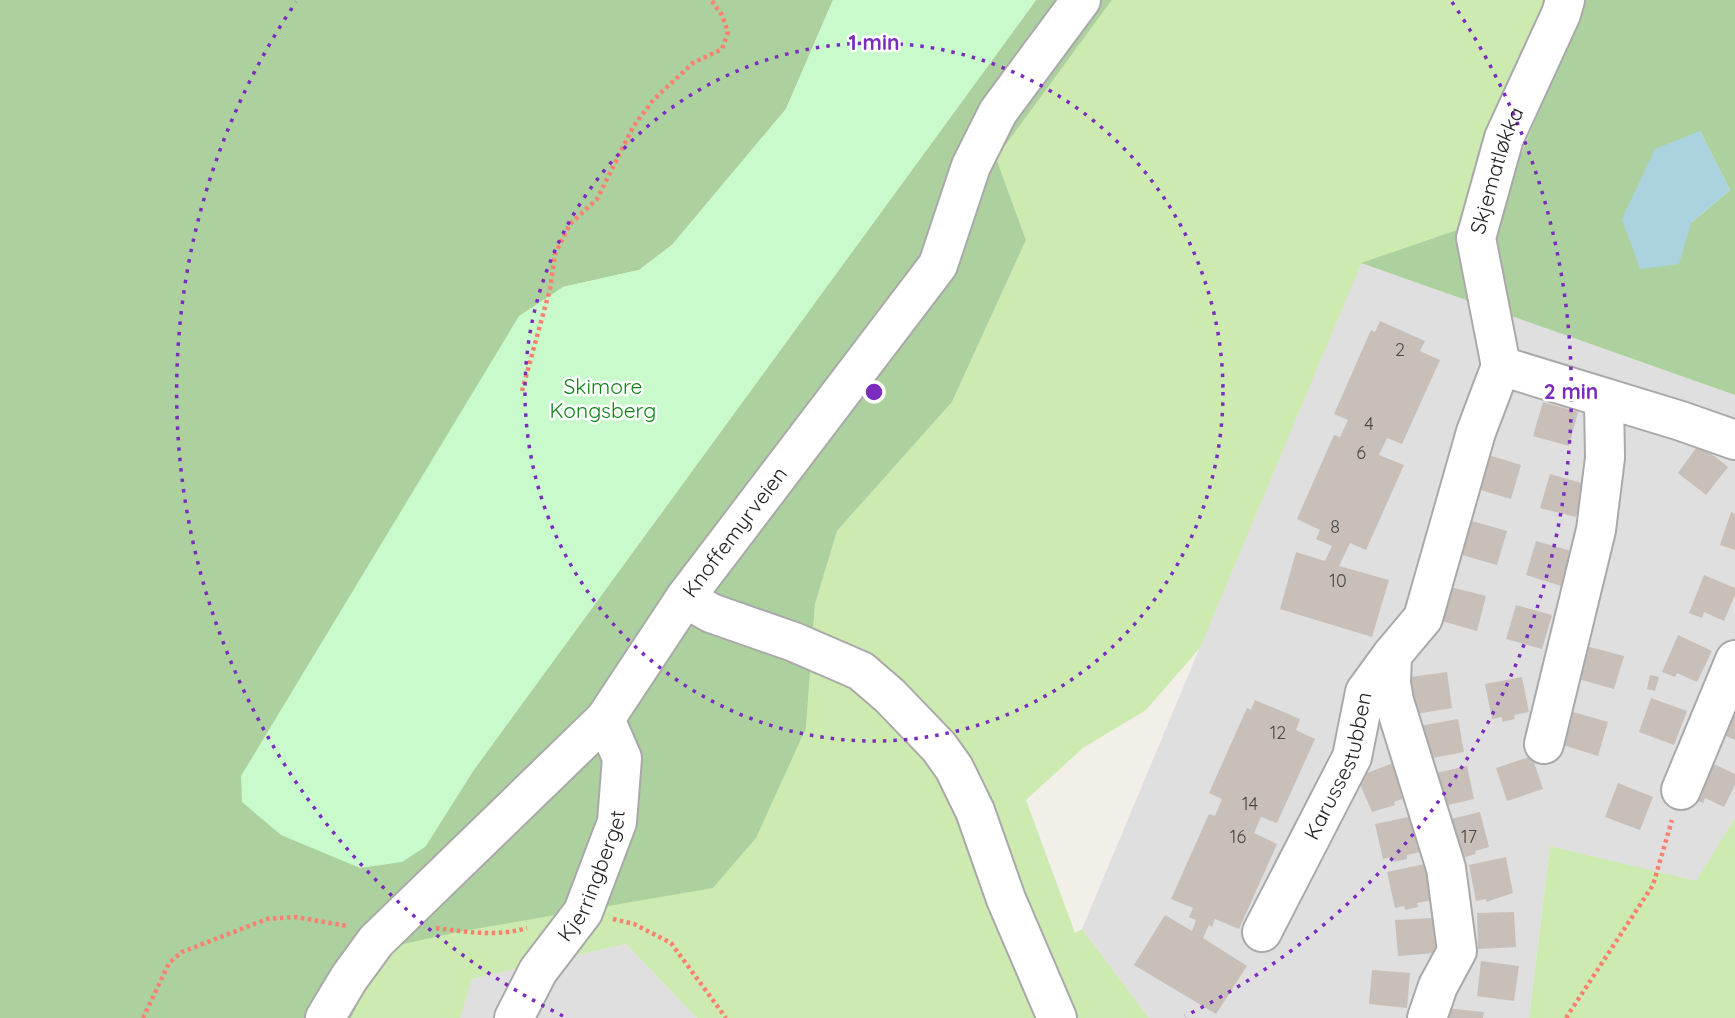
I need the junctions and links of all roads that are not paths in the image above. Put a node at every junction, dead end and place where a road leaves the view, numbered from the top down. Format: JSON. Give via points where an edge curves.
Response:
{"nodes":[{"id":1,"x":1081,"y":0,"type":"edge"},
{"id":2,"x":1565,"y":0,"type":"edge"},
{"id":3,"x":1501,"y":366,"type":"junction"},
{"id":4,"x":1604,"y":399,"type":"junction"},
{"id":5,"x":1735,"y":440,"type":"edge"},
{"id":6,"x":685,"y":598,"type":"junction"},
{"id":7,"x":1392,"y":654,"type":"junction"},
{"id":8,"x":1735,"y":660,"type":"edge"},
{"id":9,"x":605,"y":719,"type":"junction"},
{"id":10,"x":1544,"y":744,"type":"dead end"},
{"id":11,"x":1681,"y":790,"type":"road end"},
{"id":12,"x":1262,"y":932,"type":"dead end"},
{"id":13,"x":325,"y":1018,"type":"edge"},
{"id":14,"x":514,"y":1018,"type":"edge"},
{"id":15,"x":1057,"y":1018,"type":"edge"},
{"id":16,"x":1427,"y":1018,"type":"edge"}],
"edges":[{"from":1,"to":6,"type":"street","name":"Knoffemyrveien","via":[[998,112],[971,166],[937,265]]},
{"from":2,"to":3,"type":"street","name":"Skjematløkka","via":[[1504,138],[1476,238]]},
{"from":3,"to":4,"type":"street"},
{"from":3,"to":7,"type":"street","name":"Karussestubben","via":[[1476,432],[1423,618]]},
{"from":4,"to":5,"type":"street"},
{"from":4,"to":10,"type":"street","via":[[1605,458],[1596,530]]},
{"from":6,"to":9,"type":"street","name":"Knoffemyrveien"},
{"from":6,"to":15,"type":"street","via":[[711,613],[861,671],[939,747],[975,811],[1006,899]]},
{"from":7,"to":12,"type":"street","name":"Karussestubben","via":[[1365,692],[1352,757]]},
{"from":7,"to":16,"type":"street","via":[[1394,701],[1446,868],[1457,951]]},
{"from":8,"to":11,"type":"street"},
{"from":9,"to":13,"type":"street","name":"Knoffemyrveien","via":[[376,941]]},
{"from":9,"to":14,"type":"street","name":"Kjerringberget","via":[[622,758],[617,822],[583,912],[538,971]]}]}
